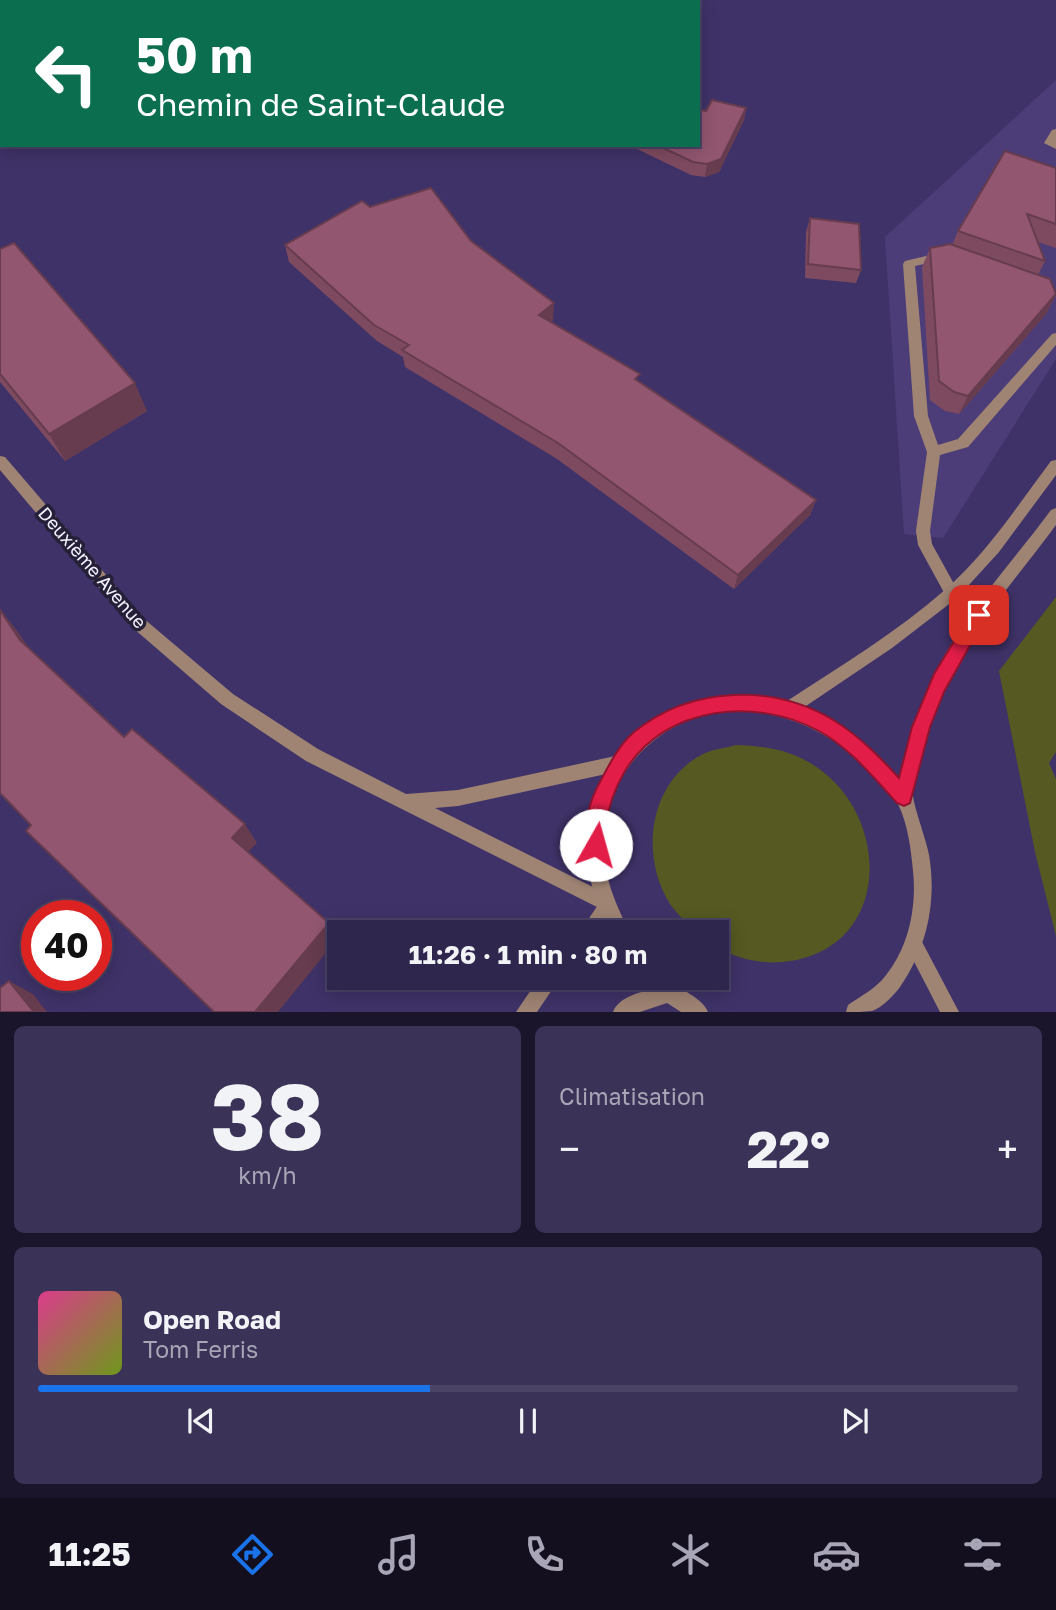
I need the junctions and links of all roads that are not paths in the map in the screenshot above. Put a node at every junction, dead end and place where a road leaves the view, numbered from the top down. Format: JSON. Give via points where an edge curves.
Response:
{"nodes":[{"id":1,"x":1056,"y":132,"type":"edge"},
{"id":2,"x":1056,"y":145,"type":"edge"},
{"id":3,"x":954,"y":260,"type":"edge"},
{"id":4,"x":1056,"y":338,"type":"edge"},
{"id":5,"x":934,"y":452,"type":"junction"},
{"id":6,"x":0,"y":461,"type":"edge"},
{"id":7,"x":1056,"y":465,"type":"edge"},
{"id":8,"x":1056,"y":514,"type":"edge"},
{"id":9,"x":952,"y":593,"type":"junction"},
{"id":10,"x":788,"y":709,"type":"junction"},
{"id":11,"x":620,"y":763,"type":"junction"},
{"id":12,"x":904,"y":797,"type":"junction"},
{"id":13,"x":403,"y":802,"type":"junction"},
{"id":14,"x":605,"y":904,"type":"junction"},
{"id":15,"x":596,"y":920,"type":"edge"},
{"id":16,"x":613,"y":920,"type":"edge"},
{"id":17,"x":914,"y":944,"type":"junction"},
{"id":18,"x":541,"y":990,"type":"edge"},
{"id":19,"x":666,"y":990,"type":"edge"},
{"id":20,"x":669,"y":993,"type":"junction"},
{"id":21,"x":524,"y":1012,"type":"edge"},
{"id":22,"x":622,"y":1012,"type":"edge"},
{"id":23,"x":699,"y":1012,"type":"edge"},
{"id":24,"x":855,"y":1012,"type":"edge"},
{"id":25,"x":950,"y":1012,"type":"edge"}],
"edges":[{"from":1,"to":2,"type":"street","via":[[1049,143]]},
{"from":3,"to":5,"type":"street","via":[[942,256],[909,264],[921,416]]},
{"from":4,"to":5,"type":"street","via":[[963,443]]},
{"from":5,"to":9,"type":"street","via":[[923,531],[925,545]]},
{"from":6,"to":13,"type":"street","name":"Deuxième Avenue","via":[[138,624],[227,699],[312,755]]},
{"from":7,"to":9,"type":"street","via":[[994,548]]},
{"from":8,"to":12,"type":"street","via":[[979,615],[943,674],[921,727]]},
{"from":9,"to":10,"type":"street"},
{"from":10,"to":11,"type":"street","via":[[755,703],[693,709],[665,721],[639,740]]},
{"from":10,"to":12,"type":"street","via":[[826,726],[860,750]]},
{"from":11,"to":13,"type":"street","via":[[458,798]]},
{"from":11,"to":14,"type":"street","via":[[604,793],[596,827],[596,864]]},
{"from":12,"to":17,"type":"street","via":[[922,860],[924,903]]},
{"from":13,"to":14,"type":"street","name":"Deuxième Avenue"},
{"from":14,"to":15,"type":"street"},
{"from":14,"to":16,"type":"street"},
{"from":17,"to":24,"type":"street","via":[[888,987]]},
{"from":17,"to":25,"type":"street"},
{"from":18,"to":21,"type":"street"},
{"from":19,"to":20,"type":"street"},
{"from":20,"to":22,"type":"street"},
{"from":20,"to":23,"type":"street"}]}
